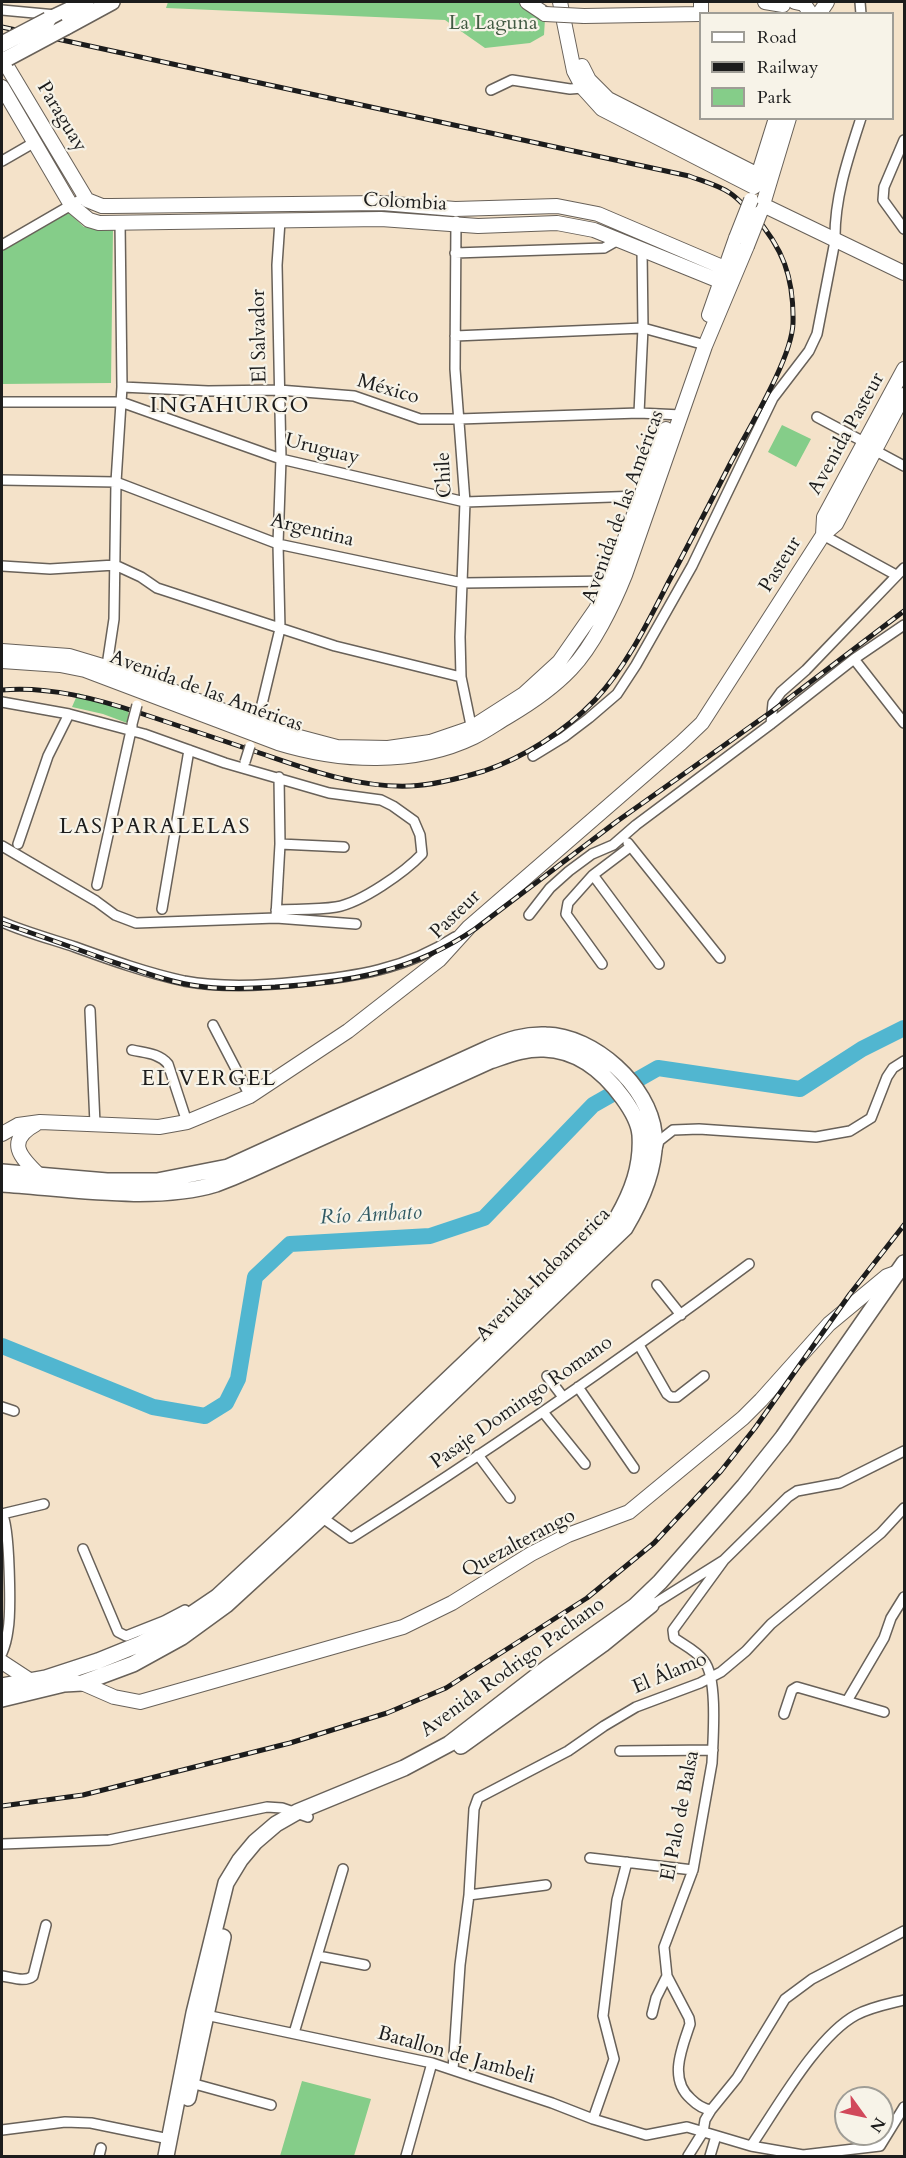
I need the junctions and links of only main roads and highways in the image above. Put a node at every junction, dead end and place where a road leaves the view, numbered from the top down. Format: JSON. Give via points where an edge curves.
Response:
{"nodes":[{"id":1,"x":86,"y":2,"type":"edge"},
{"id":2,"x":112,"y":2,"type":"edge"},
{"id":3,"x":57,"y":20,"type":"junction"},
{"id":4,"x":3,"y":56,"type":"edge"},
{"id":5,"x":489,"y":1054,"type":"junction"},
{"id":6,"x":647,"y":1133,"type":"junction"},
{"id":7,"x":2,"y":1172,"type":"edge"},
{"id":8,"x":2,"y":1184,"type":"edge"},
{"id":9,"x":903,"y":1270,"type":"edge"},
{"id":10,"x":317,"y":1514,"type":"junction"},
{"id":11,"x":2,"y":1686,"type":"edge"},
{"id":12,"x":33,"y":1687,"type":"junction"},
{"id":13,"x":2,"y":1699,"type":"edge"},
{"id":14,"x":302,"y":1814,"type":"junction"},
{"id":15,"x":200,"y":2014,"type":"junction"},
{"id":16,"x":166,"y":2157,"type":"edge"},
{"id":17,"x":175,"y":2157,"type":"edge"}],
"edges":[{"from":1,"to":3,"type":"main road"},
{"from":2,"to":3,"type":"main road"},
{"from":3,"to":4,"type":"main road","bridge":true},
{"from":5,"to":6,"type":"main road","name":"Avenida Indoamerica","via":[[516,1037],[548,1035],[575,1040],[595,1051],[633,1085],[645,1105]]},
{"from":5,"to":7,"type":"main road","name":"Avenida Indoamerica","via":[[228,1167],[157,1181],[111,1182]]},
{"from":5,"to":8,"type":"main road","name":"Avenida Indoamerica","via":[[215,1184],[138,1193]]},
{"from":6,"to":10,"type":"main road","name":"Avenida Indoamerica","via":[[635,1181],[617,1218]]},
{"from":6,"to":10,"type":"main road","name":"Avenida Indoamerica","via":[[652,1159],[645,1190],[625,1228]]},
{"from":9,"to":14,"type":"main road","name":"Avenida Rodrigo Pachano","via":[[744,1486],[635,1606],[449,1744]]},
{"from":9,"to":14,"type":"main road","name":"Avenida Rodrigo Pachano","via":[[797,1435],[744,1502],[649,1607],[470,1741],[409,1776]]},
{"from":10,"to":12,"type":"main road","name":"Avenida Indoamerica","via":[[270,1548],[217,1597],[183,1620],[140,1644]]},
{"from":10,"to":12,"type":"main road","name":"Avenida Indoamerica","via":[[226,1605],[182,1637],[133,1664],[82,1683]]},
{"from":11,"to":12,"type":"main road","name":"Avenida Indoamerica"},
{"from":12,"to":13,"type":"main road","name":"Avenida Indoamerica"},
{"from":14,"to":15,"type":"main road","name":"Avenida Rodrigo Pachano","via":[[250,1860],[237,1881]]},
{"from":15,"to":16,"type":"main road","name":"Avenida Rodrigo Pachano"},
{"from":15,"to":17,"type":"main road","name":"Avenida Rodrigo Pachano","via":[[191,2083]]}]}
